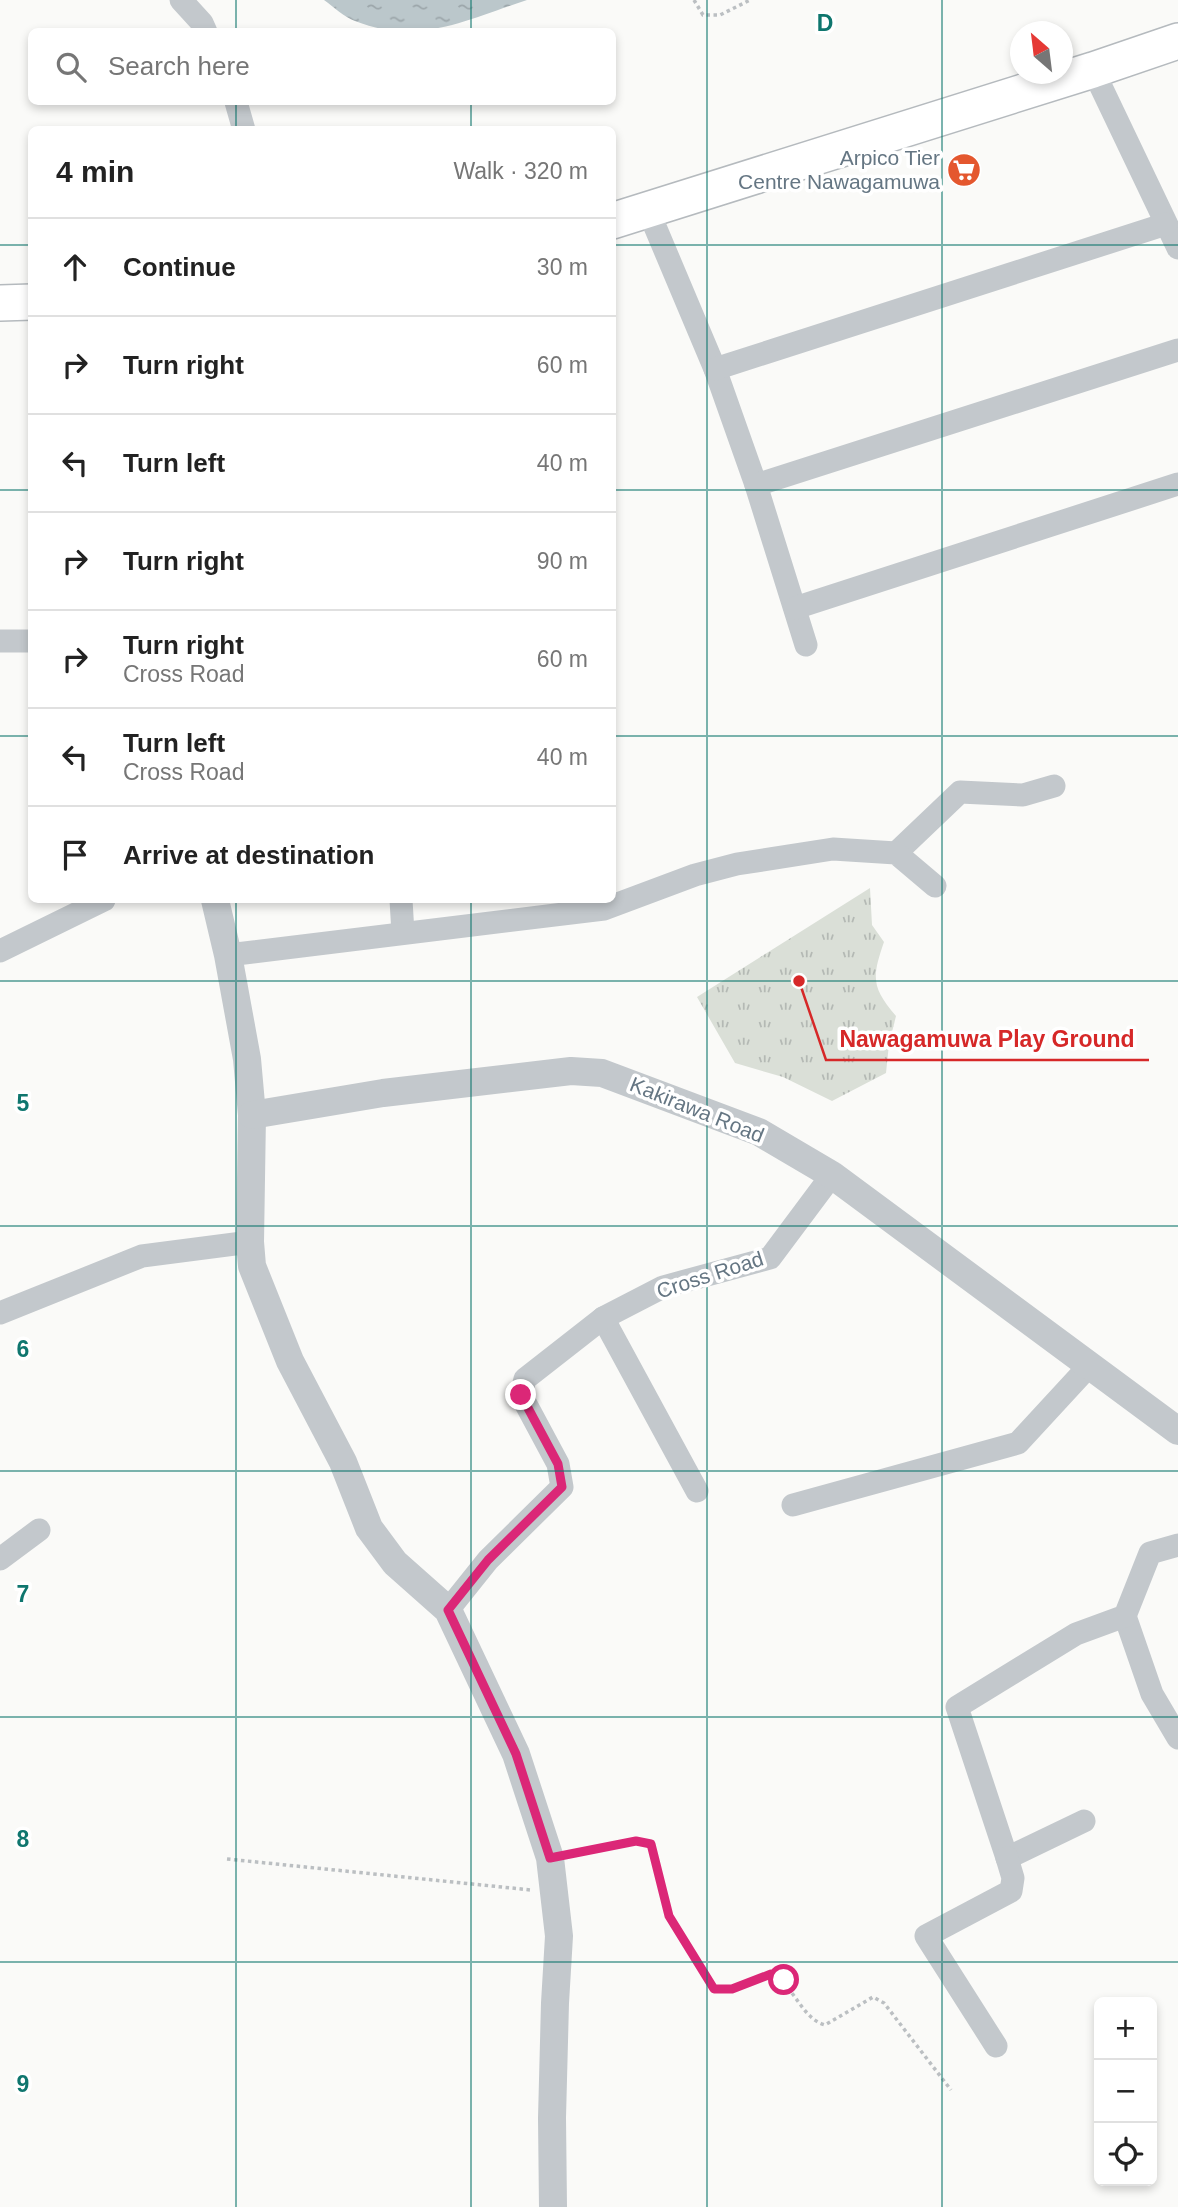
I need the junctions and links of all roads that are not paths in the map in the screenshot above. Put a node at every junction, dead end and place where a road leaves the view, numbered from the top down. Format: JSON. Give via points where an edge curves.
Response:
{"nodes":[{"id":1,"x":181,"y":0,"type":"edge"},
{"id":2,"x":204,"y":28,"type":"edge"},
{"id":3,"x":1178,"y":41,"type":"edge"},
{"id":4,"x":1093,"y":70,"type":"junction"},
{"id":5,"x":237,"y":105,"type":"edge"},
{"id":6,"x":243,"y":126,"type":"edge"},
{"id":7,"x":648,"y":210,"type":"junction"},
{"id":8,"x":616,"y":220,"type":"edge"},
{"id":9,"x":1166,"y":224,"type":"junction"},
{"id":10,"x":1178,"y":248,"type":"edge"},
{"id":11,"x":28,"y":302,"type":"edge"},
{"id":12,"x":0,"y":303,"type":"edge"},
{"id":13,"x":1178,"y":350,"type":"edge"},
{"id":14,"x":715,"y":369,"type":"junction"},
{"id":15,"x":1178,"y":484,"type":"edge"},
{"id":16,"x":756,"y":485,"type":"junction"},
{"id":17,"x":795,"y":608,"type":"junction"},
{"id":18,"x":0,"y":641,"type":"edge"},
{"id":19,"x":28,"y":641,"type":"edge"},
{"id":20,"x":806,"y":645,"type":"dead end"},
{"id":21,"x":1054,"y":786,"type":"dead end"},
{"id":22,"x":896,"y":853,"type":"junction"},
{"id":23,"x":935,"y":886,"type":"dead end"},
{"id":24,"x":98,"y":903,"type":"edge"},
{"id":25,"x":216,"y":903,"type":"edge"},
{"id":26,"x":401,"y":903,"type":"edge"},
{"id":27,"x":403,"y":933,"type":"junction"},
{"id":28,"x":0,"y":951,"type":"edge"},
{"id":29,"x":228,"y":955,"type":"junction"},
{"id":30,"x":252,"y":1115,"type":"junction"},
{"id":31,"x":832,"y":1175,"type":"junction"},
{"id":32,"x":250,"y":1242,"type":"junction"},
{"id":33,"x":0,"y":1313,"type":"edge"},
{"id":34,"x":603,"y":1318,"type":"junction"},
{"id":35,"x":1088,"y":1366,"type":"junction"},
{"id":36,"x":1178,"y":1430,"type":"edge"},
{"id":37,"x":697,"y":1491,"type":"dead end"},
{"id":38,"x":793,"y":1505,"type":"dead end"},
{"id":39,"x":39,"y":1530,"type":"dead end"},
{"id":40,"x":1178,"y":1545,"type":"edge"},
{"id":41,"x":0,"y":1559,"type":"edge"},
{"id":42,"x":448,"y":1610,"type":"junction"},
{"id":43,"x":1125,"y":1616,"type":"junction"},
{"id":44,"x":1178,"y":1738,"type":"edge"},
{"id":45,"x":1084,"y":1821,"type":"dead end"},
{"id":46,"x":1007,"y":1858,"type":"junction"},
{"id":47,"x":996,"y":2046,"type":"dead end"},
{"id":48,"x":553,"y":2207,"type":"edge"}],
"edges":[{"from":1,"to":2,"type":"street"},
{"from":3,"to":4,"type":"main road"},
{"from":4,"to":7,"type":"main road"},
{"from":4,"to":9,"type":"street"},
{"from":5,"to":6,"type":"street"},
{"from":7,"to":8,"type":"main road"},
{"from":7,"to":14,"type":"street"},
{"from":9,"to":10,"type":"street"},
{"from":9,"to":14,"type":"street"},
{"from":11,"to":12,"type":"main road"},
{"from":13,"to":16,"type":"street"},
{"from":14,"to":16,"type":"street"},
{"from":15,"to":17,"type":"street"},
{"from":16,"to":17,"type":"street"},
{"from":17,"to":20,"type":"street"},
{"from":18,"to":19,"type":"street"},
{"from":21,"to":22,"type":"street","via":[[1023,796],[960,792]]},
{"from":22,"to":23,"type":"street"},
{"from":22,"to":27,"type":"street","via":[[833,849],[751,862],[695,875],[604,909]]},
{"from":24,"to":28,"type":"street"},
{"from":25,"to":29,"type":"street"},
{"from":26,"to":27,"type":"street"},
{"from":27,"to":29,"type":"street"},
{"from":29,"to":30,"type":"street"},
{"from":30,"to":31,"type":"street","name":"Kakirawa Road","via":[[383,1093],[571,1071],[603,1073],[760,1132]]},
{"from":30,"to":32,"type":"street"},
{"from":31,"to":34,"type":"street","name":"Cross Road","via":[[770,1258],[663,1287]]},
{"from":31,"to":35,"type":"street","name":"Kakirawa Road"},
{"from":32,"to":33,"type":"street","via":[[142,1256]]},
{"from":32,"to":42,"type":"street","via":[[252,1266],[290,1361],[343,1462],[369,1528],[396,1563]]},
{"from":34,"to":37,"type":"street"},
{"from":34,"to":42,"type":"street","name":"Cross Road","via":[[525,1379],[521,1395],[558,1464],[562,1487],[488,1560]]},
{"from":35,"to":36,"type":"street","name":"Kakirawa Road"},
{"from":35,"to":38,"type":"street","via":[[1018,1443]]},
{"from":39,"to":41,"type":"street"},
{"from":40,"to":43,"type":"street","via":[[1150,1553]]},
{"from":42,"to":48,"type":"street","via":[[516,1754],[550,1858],[559,1936],[552,2092]]},
{"from":43,"to":44,"type":"street","via":[[1152,1694]]},
{"from":43,"to":46,"type":"street","via":[[1076,1634],[957,1707]]},
{"from":45,"to":46,"type":"street"},
{"from":46,"to":47,"type":"street","via":[[1013,1878],[1011,1891],[926,1936]]}]}
